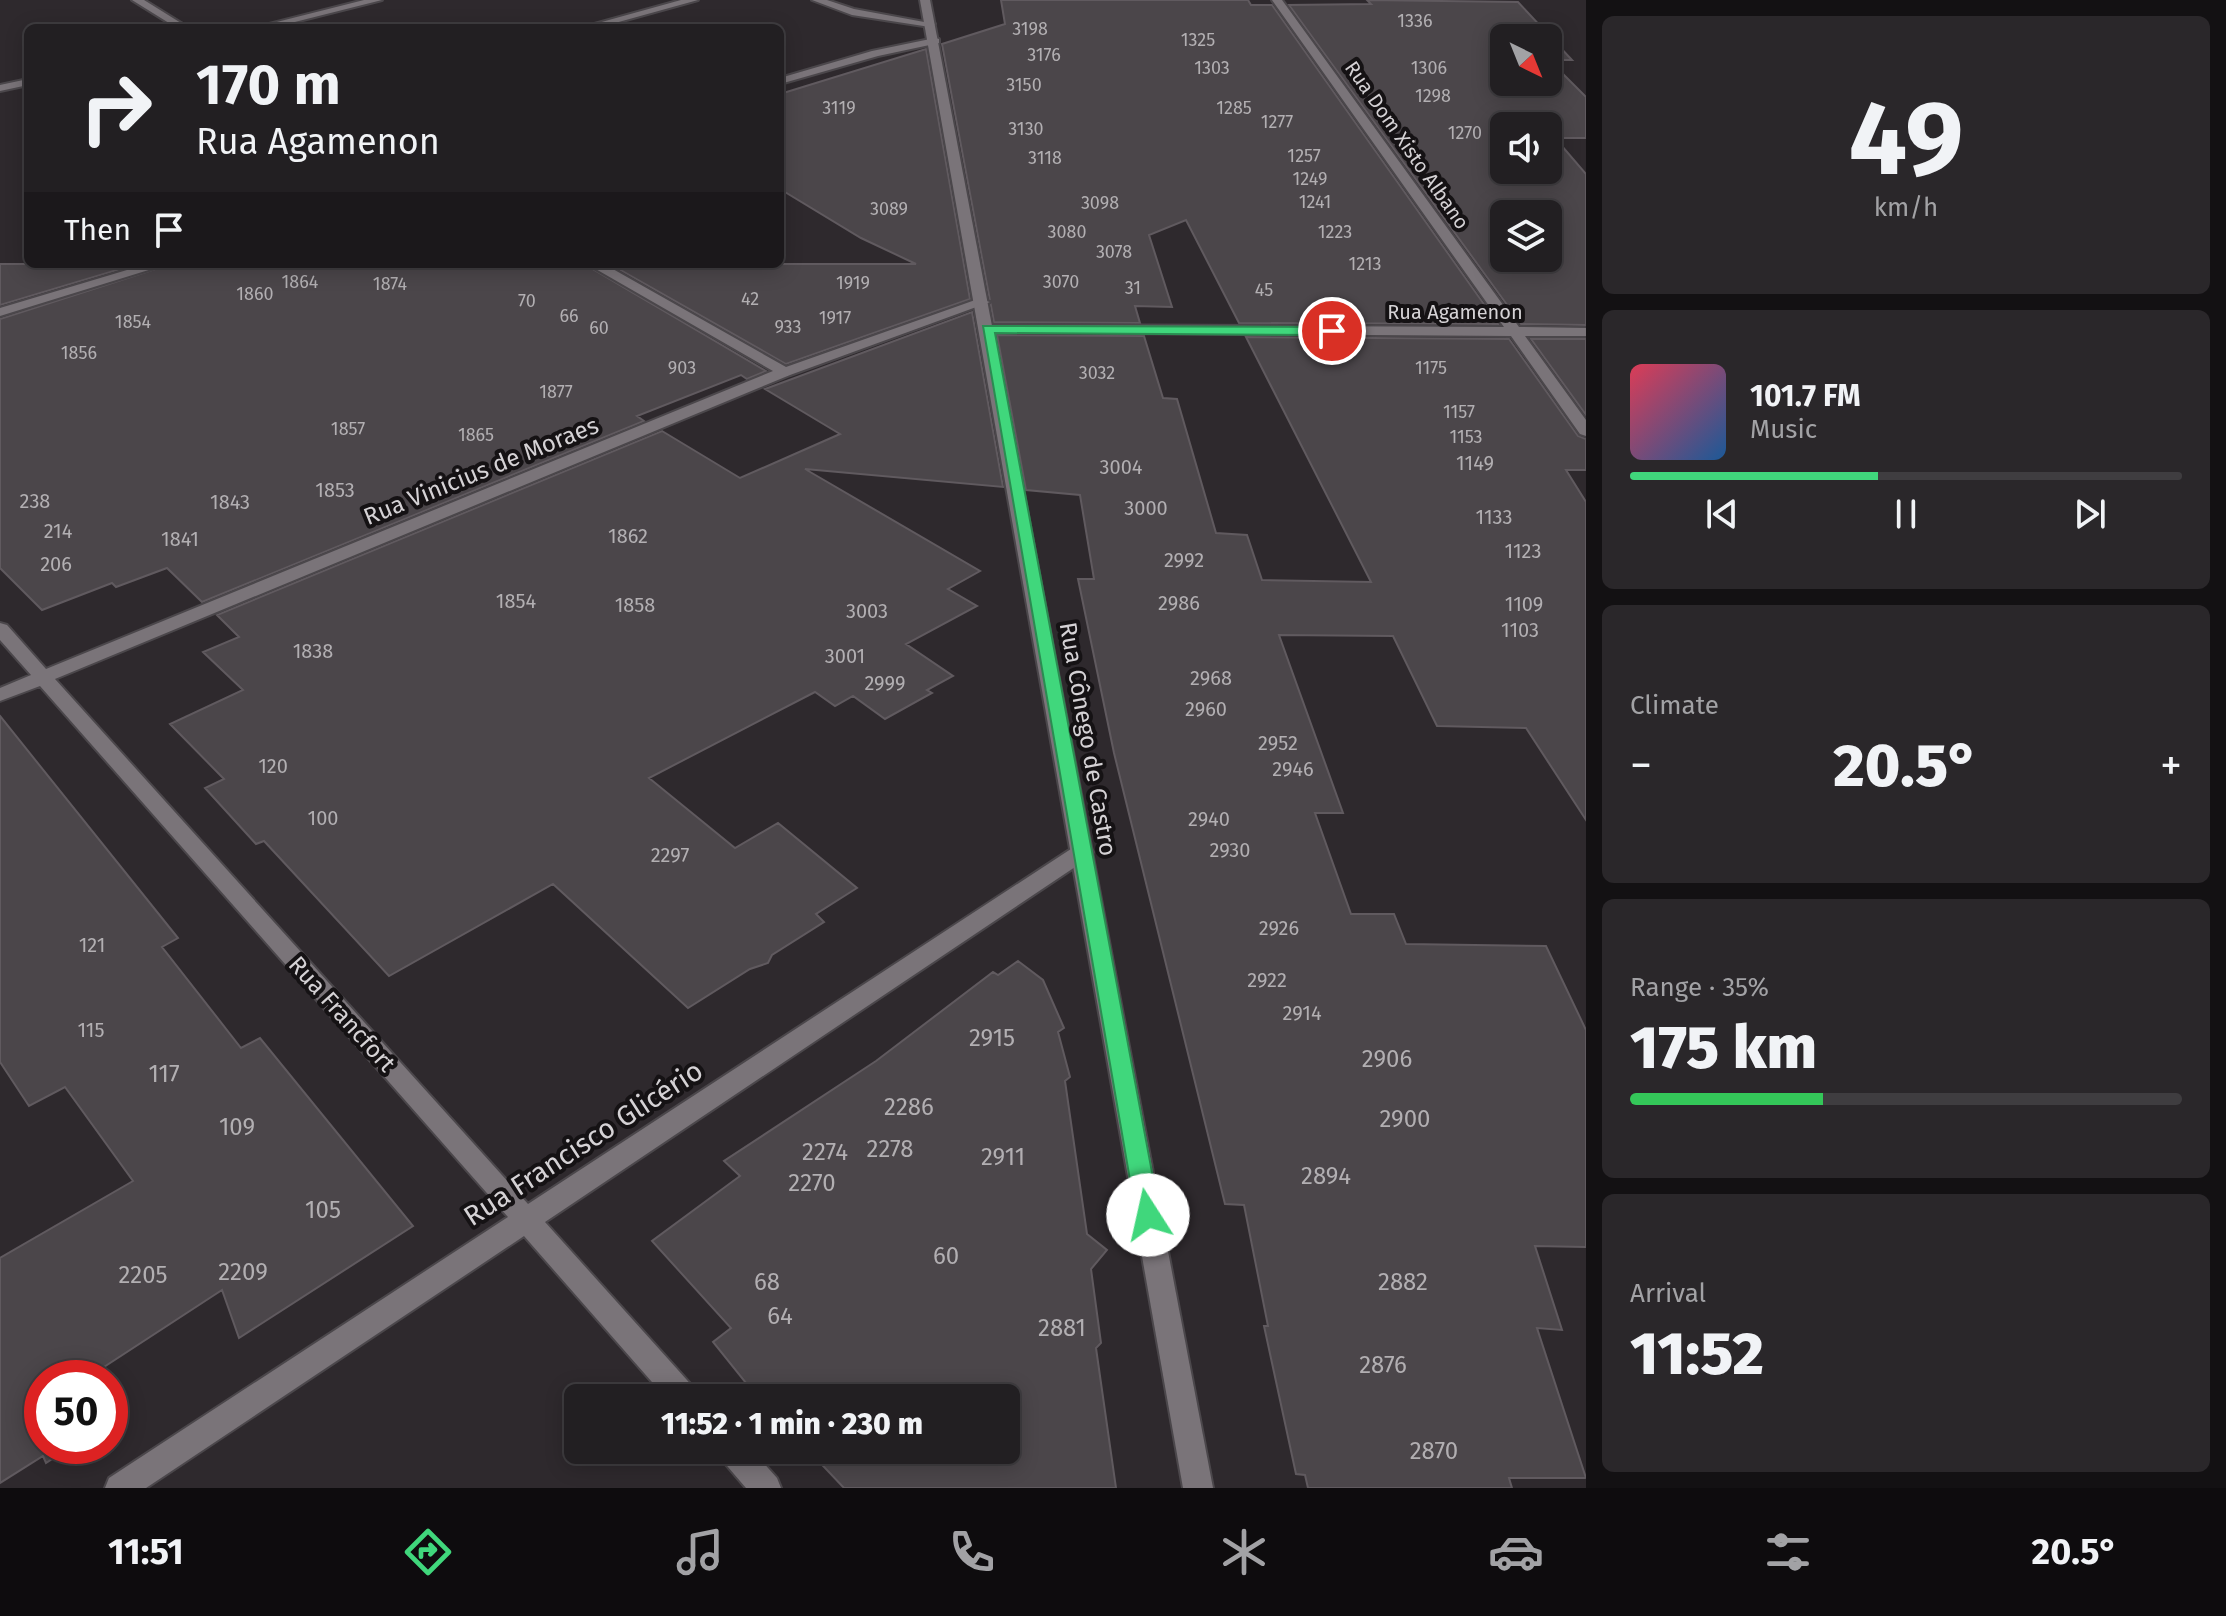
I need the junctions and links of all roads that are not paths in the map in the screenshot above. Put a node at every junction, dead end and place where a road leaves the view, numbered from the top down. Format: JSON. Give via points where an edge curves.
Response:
{"nodes":[{"id":1,"x":137,"y":0,"type":"edge"},
{"id":2,"x":377,"y":0,"type":"edge"},
{"id":3,"x":693,"y":0,"type":"edge"},
{"id":4,"x":817,"y":0,"type":"edge"},
{"id":5,"x":925,"y":0,"type":"edge"},
{"id":6,"x":1277,"y":0,"type":"edge"},
{"id":7,"x":177,"y":24,"type":"edge"},
{"id":8,"x":275,"y":24,"type":"edge"},
{"id":9,"x":600,"y":24,"type":"edge"},
{"id":10,"x":932,"y":32,"type":"junction"},
{"id":11,"x":784,"y":80,"type":"edge"},
{"id":12,"x":24,"y":83,"type":"edge"},
{"id":13,"x":0,"y":88,"type":"edge"},
{"id":14,"x":148,"y":268,"type":"edge"},
{"id":15,"x":601,"y":268,"type":"edge"},
{"id":16,"x":983,"y":302,"type":"junction"},
{"id":17,"x":0,"y":312,"type":"edge"},
{"id":18,"x":988,"y":329,"type":"junction"},
{"id":19,"x":1586,"y":332,"type":"edge"},
{"id":20,"x":1515,"y":333,"type":"junction"},
{"id":21,"x":785,"y":372,"type":"junction"},
{"id":22,"x":1586,"y":431,"type":"edge"},
{"id":23,"x":0,"y":629,"type":"edge"},
{"id":24,"x":42,"y":678,"type":"junction"},
{"id":25,"x":0,"y":695,"type":"edge"},
{"id":26,"x":1082,"y":852,"type":"junction"},
{"id":27,"x":526,"y":1220,"type":"junction"},
{"id":28,"x":672,"y":1384,"type":"edge"},
{"id":29,"x":745,"y":1464,"type":"edge"},
{"id":30,"x":120,"y":1488,"type":"edge"},
{"id":31,"x":766,"y":1488,"type":"edge"},
{"id":32,"x":1198,"y":1488,"type":"edge"}],
"edges":[{"from":1,"to":7,"type":"street"},
{"from":2,"to":8,"type":"street"},
{"from":3,"to":9,"type":"street"},
{"from":4,"to":10,"type":"street"},
{"from":5,"to":10,"type":"street","name":"Rua Cônego de Castro"},
{"from":6,"to":20,"type":"street","name":"Rua Dom Xisto Albano"},
{"from":10,"to":11,"type":"street"},
{"from":10,"to":16,"type":"street","name":"Rua Cônego de Castro"},
{"from":12,"to":13,"type":"street"},
{"from":14,"to":17,"type":"street"},
{"from":15,"to":21,"type":"street"},
{"from":16,"to":18,"type":"street","name":"Rua Cônego de Castro"},
{"from":16,"to":21,"type":"street","name":"Rua Vinicius de Moraes"},
{"from":18,"to":20,"type":"street","name":"Rua Agamenon"},
{"from":18,"to":26,"type":"street","name":"Rua Cônego de Castro"},
{"from":19,"to":20,"type":"street","name":"Rua Agamenon"},
{"from":20,"to":22,"type":"street","name":"Rua Dom Xisto Albano"},
{"from":21,"to":24,"type":"street","name":"Rua Vinicius de Moraes"},
{"from":23,"to":24,"type":"street","name":"Rua Francfort"},
{"from":24,"to":25,"type":"street","name":"Rua Vinicius de Moraes"},
{"from":24,"to":27,"type":"street","name":"Rua Francfort"},
{"from":26,"to":27,"type":"street","name":"Rua Francisco Glicério"},
{"from":26,"to":32,"type":"street","name":"Rua Cônego de Castro"},
{"from":27,"to":28,"type":"street","name":"Rua Francfort"},
{"from":27,"to":30,"type":"street","name":"Rua Francisco Glicério"},
{"from":29,"to":31,"type":"street"}]}
